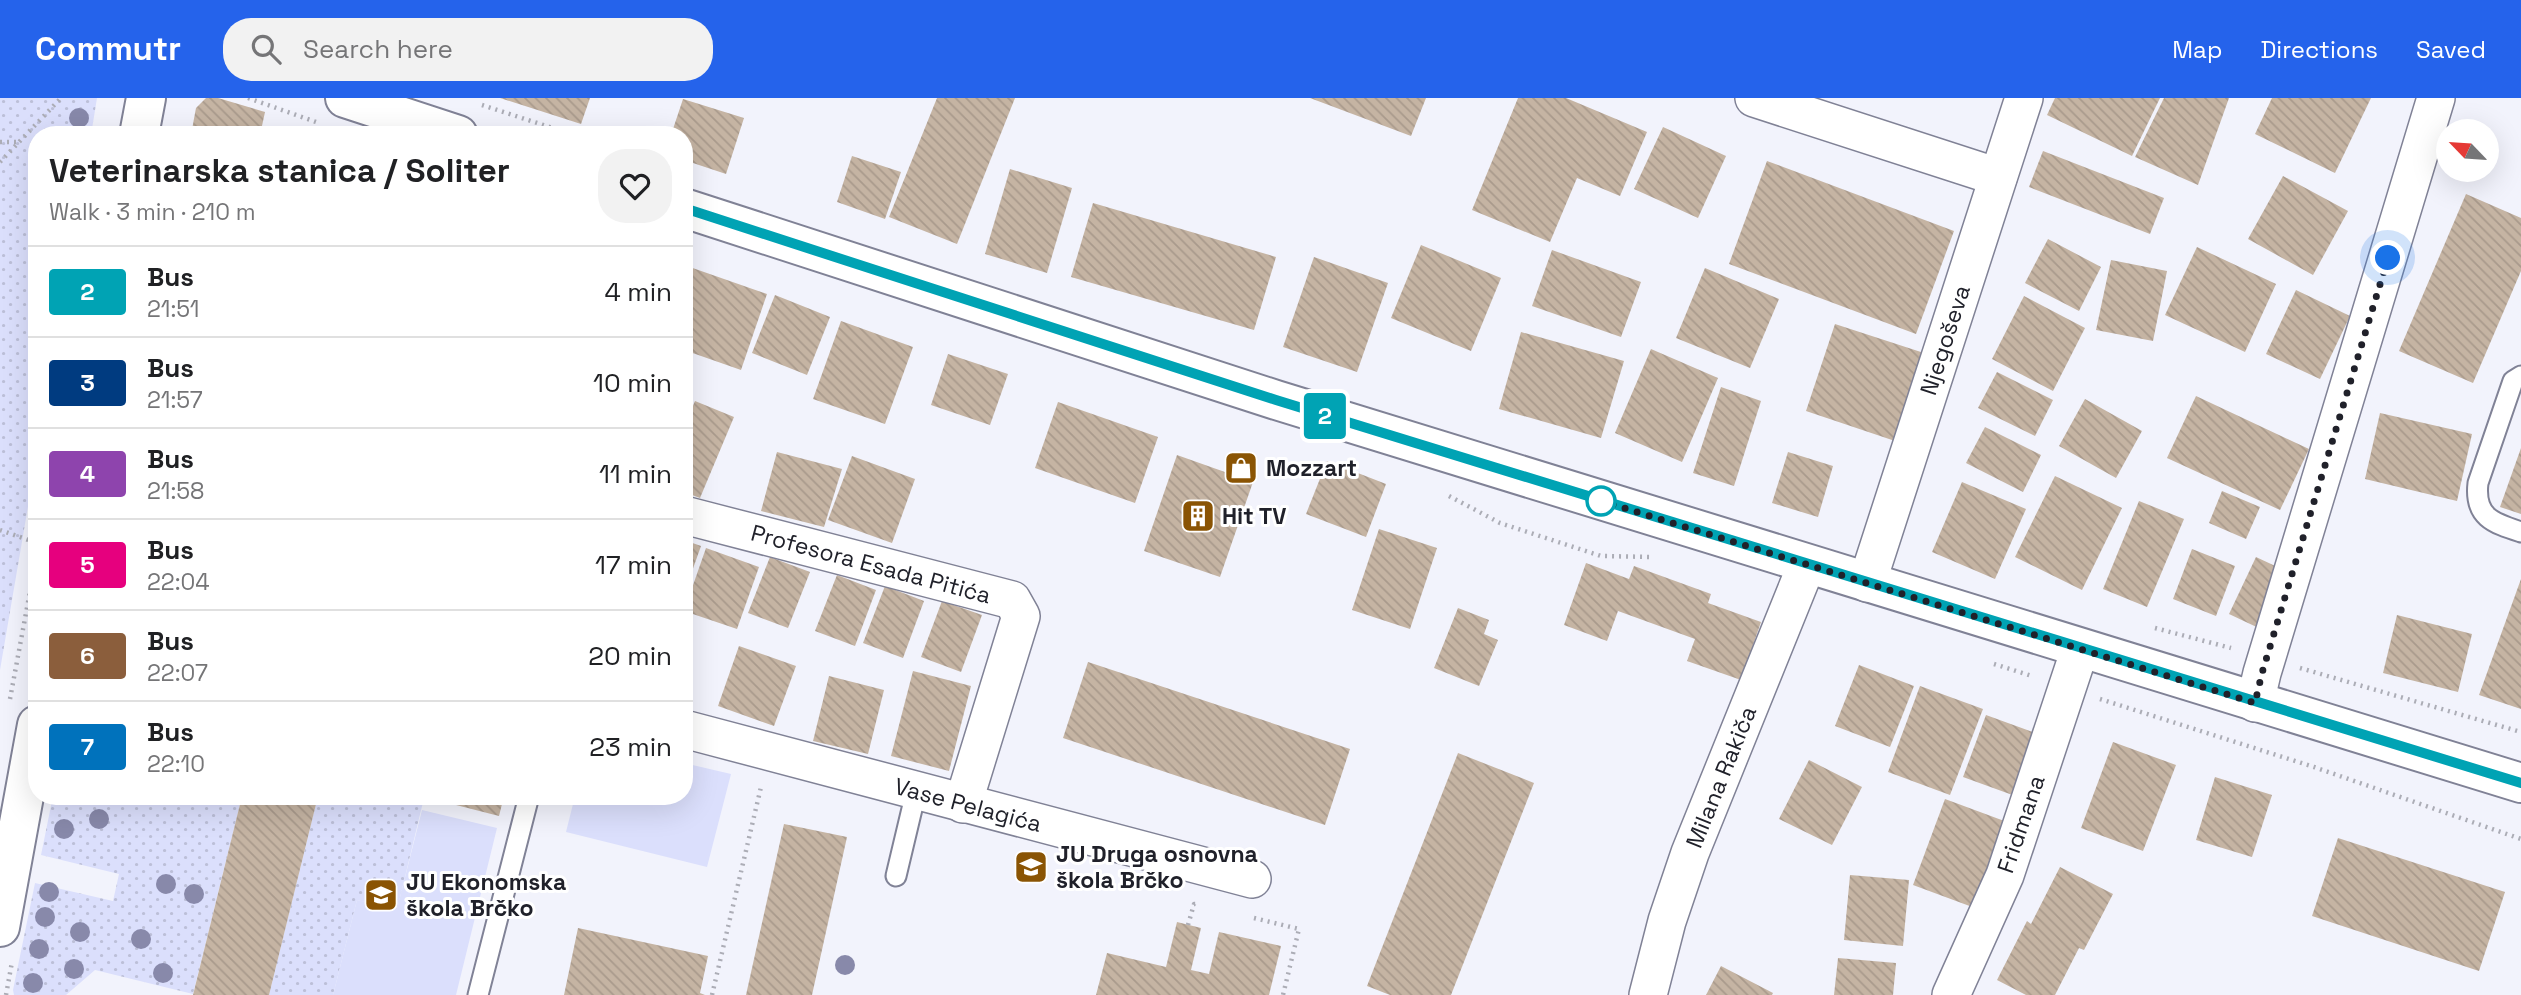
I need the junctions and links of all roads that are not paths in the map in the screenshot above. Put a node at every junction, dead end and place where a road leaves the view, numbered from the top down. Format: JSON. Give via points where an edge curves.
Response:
{"nodes":[{"id":1,"x":146,"y":98,"type":"edge"},
{"id":2,"x":1754,"y":98,"type":"edge"},
{"id":3,"x":2024,"y":98,"type":"edge"},
{"id":4,"x":2436,"y":98,"type":"edge"},
{"id":5,"x":332,"y":110,"type":"edge"},
{"id":6,"x":141,"y":126,"type":"edge"},
{"id":7,"x":413,"y":126,"type":"edge"},
{"id":8,"x":1998,"y":177,"type":"junction"},
{"id":9,"x":693,"y":211,"type":"edge"},
{"id":10,"x":2521,"y":376,"type":"edge"},
{"id":11,"x":693,"y":517,"type":"edge"},
{"id":12,"x":2521,"y":532,"type":"edge"},
{"id":13,"x":1807,"y":564,"type":"junction"},
{"id":14,"x":1867,"y":583,"type":"junction"},
{"id":15,"x":2080,"y":649,"type":"junction"},
{"id":16,"x":2255,"y":703,"type":"junction"},
{"id":17,"x":23,"y":713,"type":"edge"},
{"id":18,"x":693,"y":731,"type":"edge"},
{"id":19,"x":2521,"y":783,"type":"edge"},
{"id":20,"x":916,"y":792,"type":"junction"},
{"id":21,"x":963,"y":804,"type":"junction"},
{"id":22,"x":527,"y":805,"type":"edge"},
{"id":23,"x":896,"y":876,"type":"dead end"},
{"id":24,"x":1252,"y":879,"type":"road end"},
{"id":25,"x":0,"y":927,"type":"edge"},
{"id":26,"x":478,"y":995,"type":"edge"},
{"id":27,"x":1648,"y":995,"type":"edge"},
{"id":28,"x":1951,"y":995,"type":"edge"}],
"edges":[{"from":1,"to":6,"type":"main road"},
{"from":2,"to":8,"type":"street"},
{"from":3,"to":8,"type":"street","name":"Njegoševa"},
{"from":4,"to":16,"type":"street"},
{"from":5,"to":7,"type":"main road"},
{"from":8,"to":14,"type":"street","name":"Njegoševa"},
{"from":9,"to":13,"type":"main road","via":[[1276,400]]},
{"from":10,"to":12,"type":"lane","via":[[2513,381],[2477,483],[2476,499],[2491,522]]},
{"from":11,"to":21,"type":"street","name":"Profesora Esada Pitića","via":[[1012,600],[1021,616]]},
{"from":13,"to":14,"type":"main road"},
{"from":13,"to":27,"type":"street","name":"Milana Rakiča","via":[[1690,853]]},
{"from":14,"to":15,"type":"main road"},
{"from":15,"to":16,"type":"main road"},
{"from":15,"to":28,"type":"street","name":"Fridmana","via":[[2005,875]]},
{"from":16,"to":19,"type":"main road"},
{"from":17,"to":25,"type":"main road"},
{"from":18,"to":20,"type":"street","name":"Vase Pelagića"},
{"from":20,"to":21,"type":"street","name":"Vase Pelagića"},
{"from":20,"to":23,"type":"lane"},
{"from":21,"to":24,"type":"street","name":"Vase Pelagića"},
{"from":22,"to":26,"type":"lane"}]}
